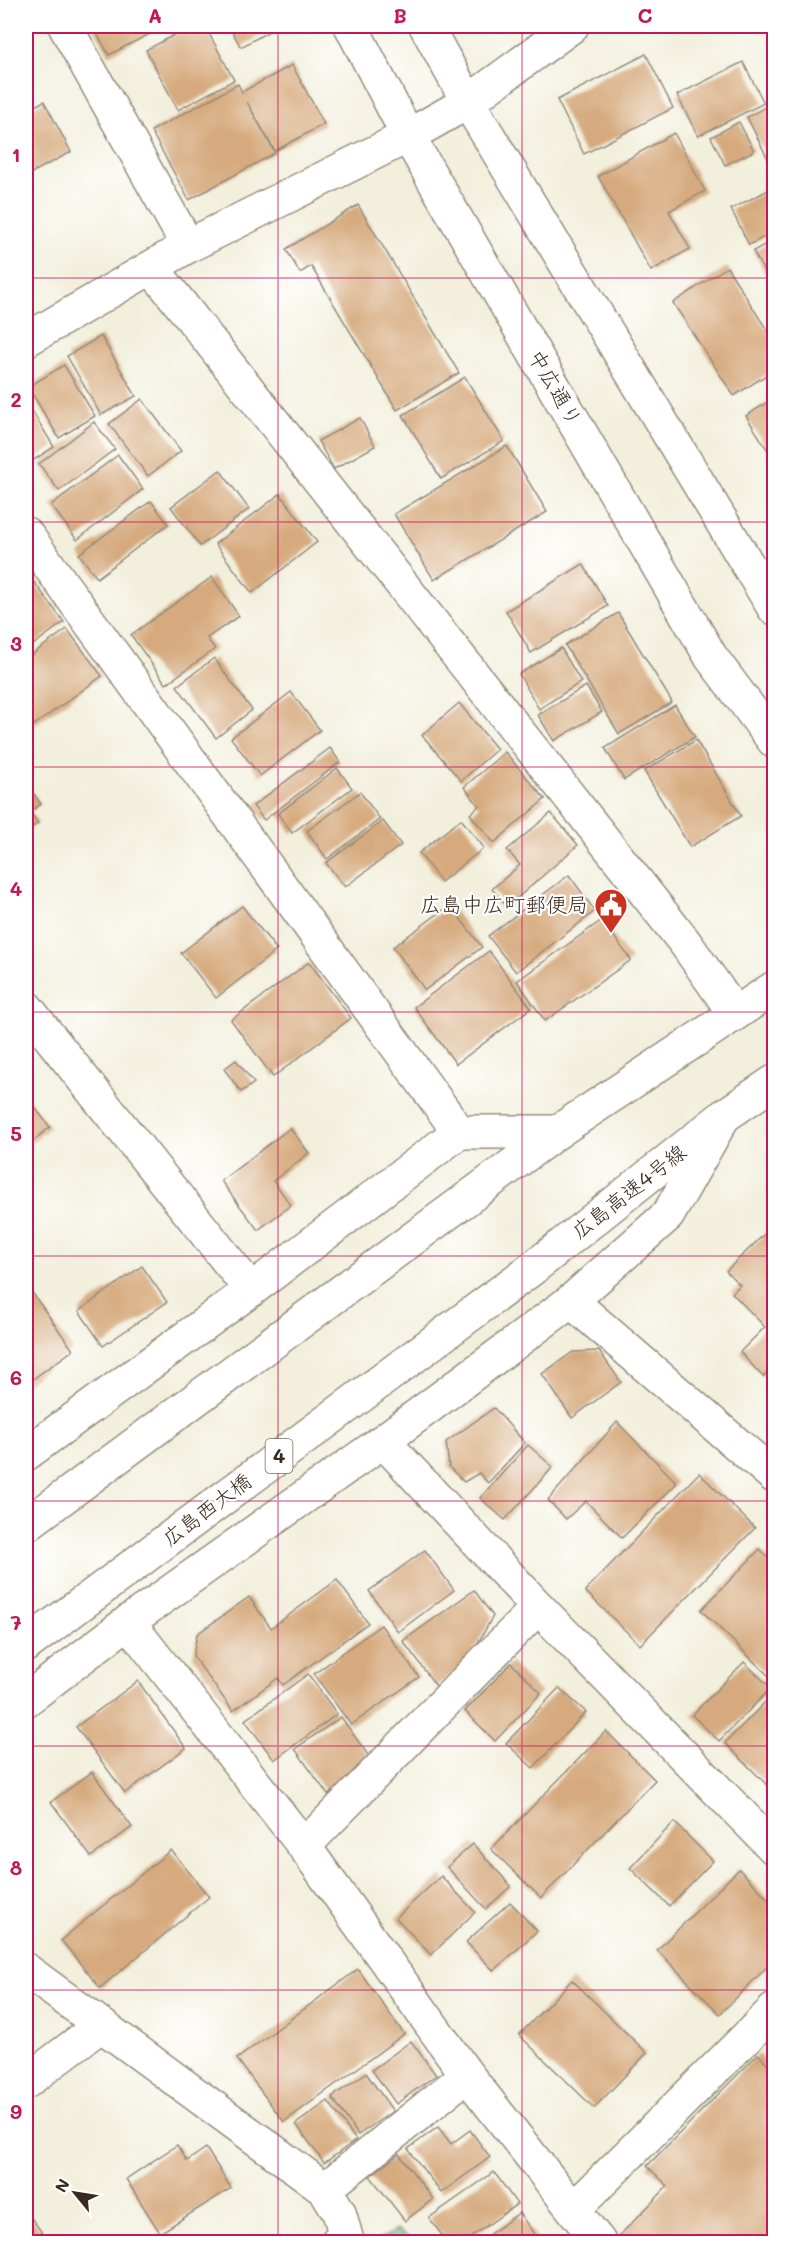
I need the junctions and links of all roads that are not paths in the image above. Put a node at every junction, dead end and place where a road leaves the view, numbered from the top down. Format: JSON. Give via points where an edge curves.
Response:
{"nodes":[{"id":1,"x":64,"y":26,"type":"edge"},
{"id":2,"x":351,"y":26,"type":"edge"},
{"id":3,"x":426,"y":26,"type":"edge"},
{"id":4,"x":572,"y":26,"type":"edge"},
{"id":5,"x":468,"y":102,"type":"junction"},
{"id":6,"x":408,"y":136,"type":"junction"},
{"id":7,"x":188,"y":246,"type":"junction"},
{"id":8,"x":152,"y":268,"type":"junction"},
{"id":9,"x":26,"y":340,"type":"edge"},
{"id":10,"x":26,"y":534,"type":"edge"},
{"id":11,"x":774,"y":608,"type":"edge"},
{"id":12,"x":774,"y":741,"type":"edge"},
{"id":13,"x":774,"y":988,"type":"edge"},
{"id":14,"x":26,"y":1007,"type":"edge"},
{"id":15,"x":735,"y":1014,"type":"junction"},
{"id":16,"x":774,"y":1082,"type":"edge"},
{"id":17,"x":724,"y":1116,"type":"junction"},
{"id":18,"x":459,"y":1132,"type":"junction"},
{"id":19,"x":557,"y":1132,"type":"junction"},
{"id":20,"x":533,"y":1268,"type":"joint"},
{"id":21,"x":251,"y":1290,"type":"junction"},
{"id":22,"x":571,"y":1301,"type":"junction"},
{"id":23,"x":383,"y":1441,"type":"junction"},
{"id":24,"x":26,"y":1454,"type":"edge"},
{"id":25,"x":774,"y":1476,"type":"edge"},
{"id":26,"x":26,"y":1525,"type":"edge"},
{"id":27,"x":538,"y":1607,"type":"junction"},
{"id":28,"x":128,"y":1622,"type":"junction"},
{"id":29,"x":26,"y":1645,"type":"edge"},
{"id":30,"x":26,"y":1700,"type":"edge"},
{"id":31,"x":304,"y":1846,"type":"junction"},
{"id":32,"x":774,"y":1848,"type":"edge"},
{"id":33,"x":26,"y":1970,"type":"edge"},
{"id":34,"x":774,"y":2010,"type":"edge"},
{"id":35,"x":101,"y":2025,"type":"junction"},
{"id":36,"x":467,"y":2075,"type":"junction"},
{"id":37,"x":26,"y":2082,"type":"edge"},
{"id":38,"x":325,"y":2189,"type":"junction"},
{"id":39,"x":574,"y":2210,"type":"junction"},
{"id":40,"x":337,"y":2242,"type":"edge"},
{"id":41,"x":598,"y":2242,"type":"edge"}],
"edges":[{"from":1,"to":7,"type":"main road"},
{"from":2,"to":6,"type":"main road","name":"中広通り"},
{"from":3,"to":5,"type":"main road"},
{"from":4,"to":5,"type":"main road"},
{"from":5,"to":6,"type":"main road"},
{"from":5,"to":11,"type":"main road"},
{"from":6,"to":7,"type":"main road"},
{"from":6,"to":12,"type":"main road","name":"中広通り","via":[[711,657]]},
{"from":7,"to":8,"type":"main road"},
{"from":8,"to":9,"type":"main road"},
{"from":8,"to":15,"type":"main road","via":[[686,944]]},
{"from":10,"to":18,"type":"main road"},
{"from":13,"to":15,"type":"main road"},
{"from":14,"to":21,"type":"main road"},
{"from":15,"to":19,"type":"main road"},
{"from":16,"to":17,"type":"main road","name":"広島高速4号線"},
{"from":17,"to":20,"type":"main road","name":"広島高速4号線","number":"4"},
{"from":17,"to":22,"type":"main road","via":[[668,1215]]},
{"from":18,"to":19,"type":"main road"},
{"from":18,"to":21,"type":"main road"},
{"from":19,"to":26,"type":"main road"},
{"from":20,"to":29,"type":"main road","name":"広島西大橋","number":"4"},
{"from":21,"to":24,"type":"main road"},
{"from":22,"to":23,"type":"main road"},
{"from":22,"to":25,"type":"main road"},
{"from":23,"to":27,"type":"main road"},
{"from":23,"to":28,"type":"main road"},
{"from":27,"to":31,"type":"main road"},
{"from":27,"to":32,"type":"main road"},
{"from":28,"to":30,"type":"main road"},
{"from":28,"to":31,"type":"main road"},
{"from":31,"to":36,"type":"main road"},
{"from":33,"to":35,"type":"main road"},
{"from":34,"to":39,"type":"main road"},
{"from":35,"to":37,"type":"main road"},
{"from":35,"to":38,"type":"main road"},
{"from":36,"to":38,"type":"main road"},
{"from":36,"to":39,"type":"main road"},
{"from":38,"to":40,"type":"main road","via":[[339,2212],[346,2237]]},
{"from":39,"to":41,"type":"main road"}]}
